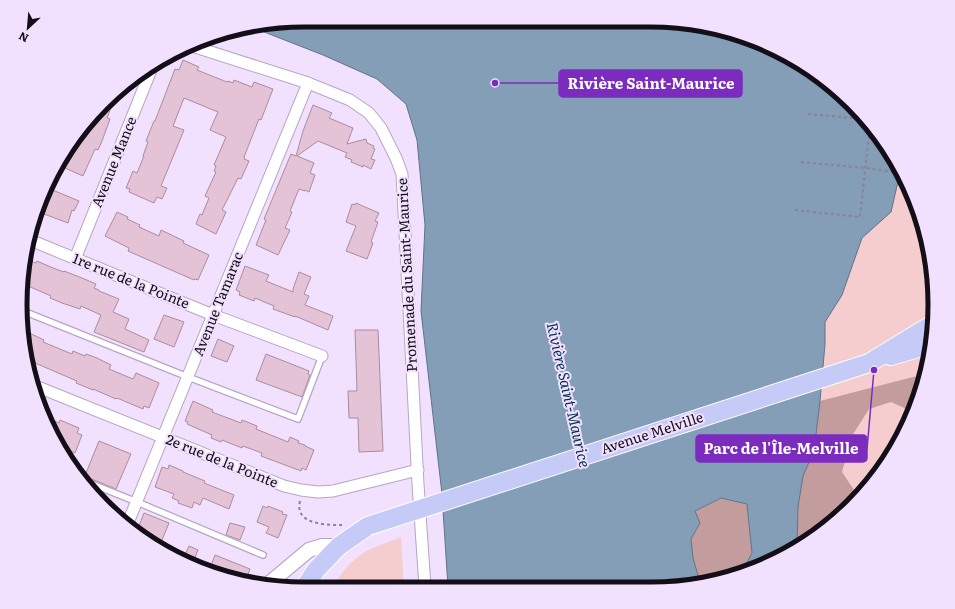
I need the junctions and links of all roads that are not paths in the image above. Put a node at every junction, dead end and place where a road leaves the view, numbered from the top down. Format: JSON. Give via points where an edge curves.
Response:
{"nodes":[{"id":1,"x":198,"y":48,"type":"edge"},
{"id":2,"x":149,"y":75,"type":"edge"},
{"id":3,"x":308,"y":83,"type":"junction"},
{"id":4,"x":34,"y":242,"type":"edge"},
{"id":5,"x":75,"y":258,"type":"junction"},
{"id":6,"x":27,"y":313,"type":"edge"},
{"id":7,"x":213,"y":314,"type":"junction"},
{"id":8,"x":927,"y":328,"type":"edge"},
{"id":9,"x":925,"y":346,"type":"edge"},
{"id":10,"x":322,"y":356,"type":"joint"},
{"id":11,"x":869,"y":363,"type":"junction"},
{"id":12,"x":188,"y":378,"type":"junction"},
{"id":13,"x":40,"y":388,"type":"edge"},
{"id":14,"x":163,"y":438,"type":"junction"},
{"id":15,"x":418,"y":470,"type":"junction"},
{"id":16,"x":94,"y":485,"type":"edge"},
{"id":17,"x":137,"y":502,"type":"junction"},
{"id":18,"x":129,"y":519,"type":"edge"},
{"id":19,"x":339,"y":546,"type":"junction"},
{"id":20,"x":263,"y":555,"type":"dead end"},
{"id":21,"x":273,"y":580,"type":"edge"},
{"id":22,"x":309,"y":582,"type":"edge"},
{"id":23,"x":425,"y":582,"type":"edge"}],
"edges":[{"from":1,"to":3,"type":"street","name":"Promenade du Saint-Maurice"},
{"from":2,"to":5,"type":"street","name":"Avenue Mance"},
{"from":3,"to":7,"type":"street","name":"Avenue Tamarac"},
{"from":3,"to":15,"type":"street","name":"Promenade du Saint-Maurice","via":[[350,100],[369,113],[381,128],[402,174]]},
{"from":4,"to":5,"type":"street","name":"1re rue de la Pointe"},
{"from":5,"to":7,"type":"street","name":"1re rue de la Pointe"},
{"from":6,"to":12,"type":"lane"},
{"from":7,"to":10,"type":"street","name":"1re rue de la Pointe"},
{"from":7,"to":12,"type":"street","name":"Avenue Tamarac"},
{"from":8,"to":11,"type":"main road","name":"Avenue Melville"},
{"from":9,"to":11,"type":"main road","name":"Avenue Melville"},
{"from":10,"to":12,"type":"lane","via":[[298,419]]},
{"from":11,"to":19,"type":"main road","name":"Avenue Melville","bridge":true,"via":[[368,526]]},
{"from":12,"to":14,"type":"street","name":"Avenue Tamarac"},
{"from":13,"to":14,"type":"street","name":"2e rue de la Pointe"},
{"from":14,"to":15,"type":"street","name":"2e rue de la Pointe","via":[[284,486],[301,490],[333,491]]},
{"from":14,"to":17,"type":"street","name":"Avenue Tamarac"},
{"from":15,"to":23,"type":"street","name":"Promenade du Saint-Maurice"},
{"from":16,"to":17,"type":"lane"},
{"from":17,"to":18,"type":"street","name":"Avenue Tamarac"},
{"from":17,"to":20,"type":"lane"},
{"from":19,"to":21,"type":"street","via":[[322,546],[309,550]]},
{"from":19,"to":22,"type":"main road","name":"Avenue Melville","via":[[316,570]]}]}
